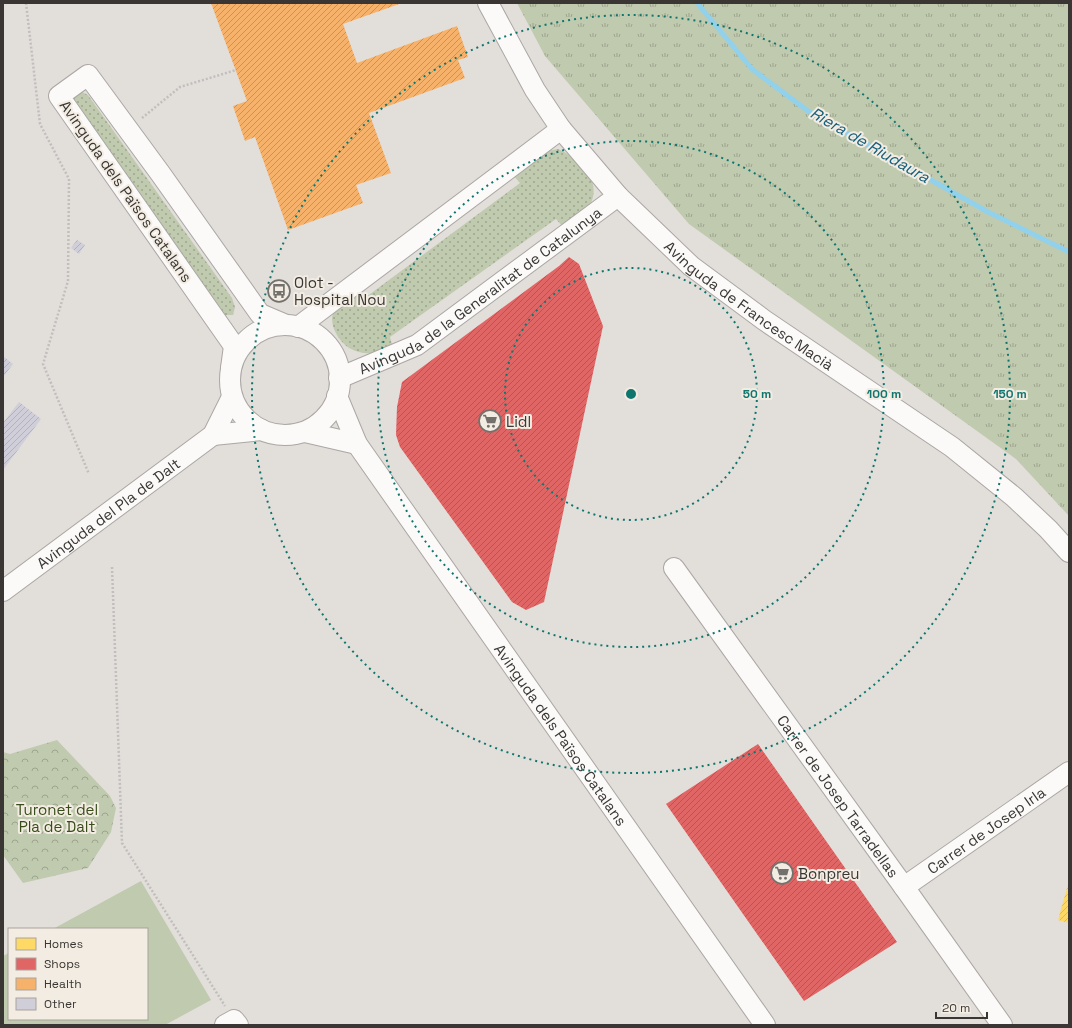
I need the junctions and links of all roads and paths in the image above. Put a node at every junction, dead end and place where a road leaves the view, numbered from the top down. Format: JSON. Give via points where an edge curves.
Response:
{"nodes":[{"id":1,"x":26,"y":3,"type":"edge"},
{"id":2,"x":488,"y":3,"type":"edge"},
{"id":3,"x":236,"y":70,"type":"dead end"},
{"id":4,"x":561,"y":129,"type":"junction"},
{"id":5,"x":128,"y":130,"type":"junction"},
{"id":6,"x":618,"y":196,"type":"junction"},
{"id":7,"x":292,"y":326,"type":"junction"},
{"id":8,"x":231,"y":368,"type":"junction"},
{"id":9,"x":338,"y":387,"type":"junction"},
{"id":10,"x":232,"y":396,"type":"junction"},
{"id":11,"x":262,"y":430,"type":"junction"},
{"id":12,"x":304,"y":432,"type":"junction"},
{"id":13,"x":214,"y":435,"type":"junction"},
{"id":14,"x":357,"y":444,"type":"junction"},
{"id":15,"x":89,"y":474,"type":"dead end"},
{"id":16,"x":1069,"y":552,"type":"edge"},
{"id":17,"x":112,"y":567,"type":"dead end"},
{"id":18,"x":674,"y":568,"type":"dead end"},
{"id":19,"x":3,"y":592,"type":"edge"},
{"id":20,"x":1069,"y":772,"type":"edge"},
{"id":21,"x":904,"y":887,"type":"junction"},
{"id":22,"x":232,"y":1023,"type":"edge"},
{"id":23,"x":765,"y":1025,"type":"edge"},
{"id":24,"x":1002,"y":1025,"type":"edge"}],
"edges":[{"from":1,"to":15,"type":"path","via":[[40,124],[69,179],[68,281],[43,364]]},
{"from":2,"to":4,"type":"street","name":"Avinguda de Francesc Macià","via":[[535,90]]},
{"from":3,"to":5,"type":"path","via":[[180,87]]},
{"from":4,"to":6,"type":"street","name":"Avinguda de Francesc Macià"},
{"from":4,"to":7,"type":"street"},
{"from":5,"to":7,"type":"street","name":"Avinguda dels Països Catalans","via":[[260,314]]},
{"from":5,"to":8,"type":"street","name":"Avinguda dels Països Catalans","via":[[88,75],[59,96],[234,346]]},
{"from":6,"to":9,"type":"street","name":"Avinguda de la Generalitat de Catalunya","via":[[417,346]]},
{"from":6,"to":16,"type":"street","name":"Avinguda de Francesc Macià","via":[[691,266],[764,320],[970,461],[1014,497]]},
{"from":7,"to":8,"type":"street","via":[[271,327],[257,332],[236,354]]},
{"from":7,"to":9,"type":"street","via":[[310,331],[330,349],[337,363]]},
{"from":8,"to":10,"type":"street"},
{"from":9,"to":12,"type":"street","via":[[330,411],[319,423]]},
{"from":9,"to":14,"type":"street","name":"Avinguda dels Països Catalans"},
{"from":10,"to":11,"type":"street","via":[[243,416]]},
{"from":10,"to":13,"type":"street","name":"Avinguda del Pla de Dalt"},
{"from":11,"to":12,"type":"street","via":[[290,435]]},
{"from":11,"to":13,"type":"street"},
{"from":12,"to":14,"type":"street"},
{"from":13,"to":19,"type":"street","name":"Avinguda del Pla de Dalt"},
{"from":14,"to":23,"type":"street","name":"Avinguda dels Països Catalans"},
{"from":17,"to":22,"type":"path","via":[[122,843]]},
{"from":18,"to":21,"type":"street","name":"Carrer de Josep Tarradellas"},
{"from":20,"to":21,"type":"street","name":"Carrer de Josep Irla"},
{"from":21,"to":24,"type":"street","name":"Carrer de Josep Tarradellas"}]}
